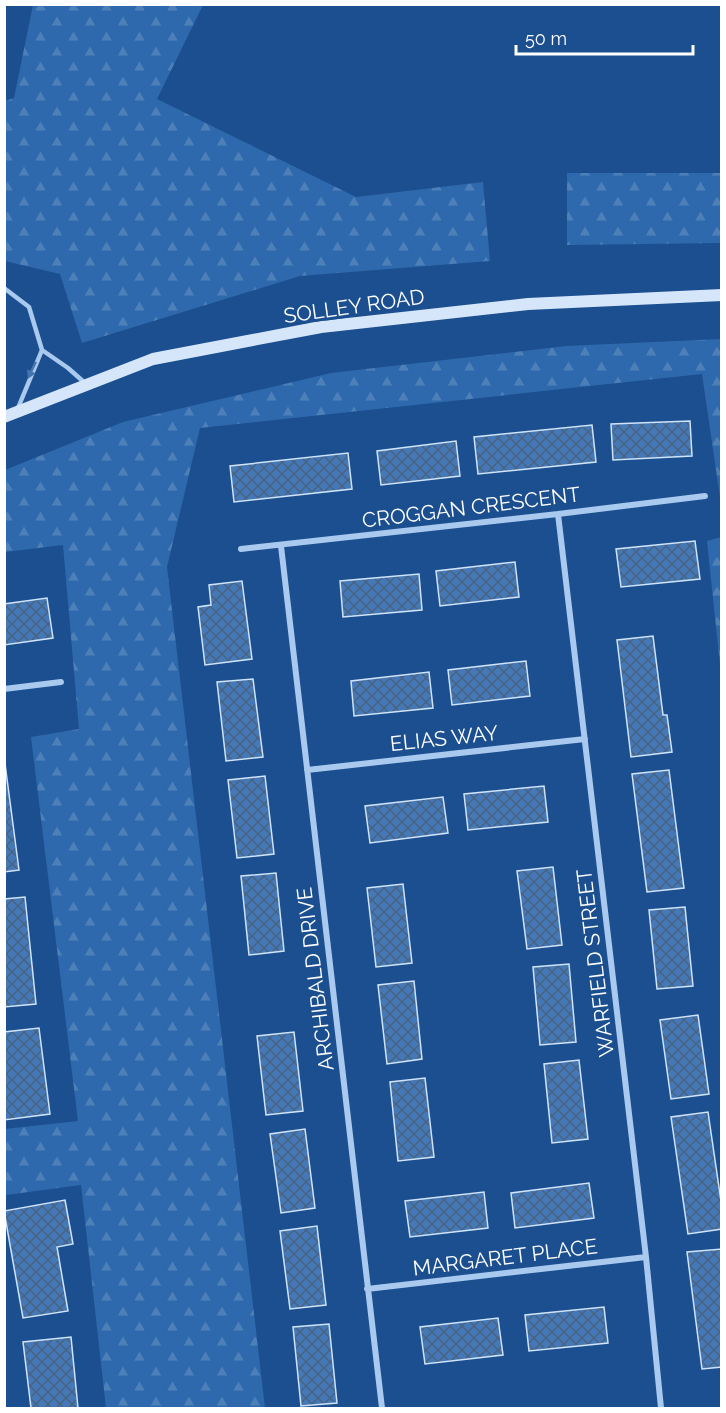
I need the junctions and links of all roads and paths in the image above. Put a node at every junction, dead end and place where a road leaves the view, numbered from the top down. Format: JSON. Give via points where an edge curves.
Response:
{"nodes":[{"id":1,"x":4,"y":288,"type":"edge"},
{"id":2,"x":722,"y":295,"type":"edge"},
{"id":3,"x":42,"y":350,"type":"junction"},
{"id":4,"x":87,"y":385,"type":"junction"},
{"id":5,"x":10,"y":415,"type":"edge"},
{"id":6,"x":705,"y":496,"type":"dead end"},
{"id":7,"x":558,"y":514,"type":"junction"},
{"id":8,"x":281,"y":546,"type":"junction"},
{"id":9,"x":241,"y":549,"type":"dead end"},
{"id":10,"x":61,"y":682,"type":"dead end"},
{"id":11,"x":4,"y":689,"type":"edge"},
{"id":12,"x":585,"y":739,"type":"junction"},
{"id":13,"x":307,"y":770,"type":"junction"},
{"id":14,"x":646,"y":1257,"type":"junction"},
{"id":15,"x":367,"y":1289,"type":"junction"},
{"id":16,"x":382,"y":1408,"type":"edge"},
{"id":17,"x":661,"y":1408,"type":"edge"}],
"edges":[{"from":1,"to":3,"type":"lane","via":[[28,307]]},
{"from":2,"to":4,"type":"main road","name":"SOLLEY ROAD","via":[[528,304],[321,327],[153,359]]},
{"from":3,"to":4,"type":"lane"},
{"from":3,"to":5,"type":"lane","one_way":true},
{"from":4,"to":5,"type":"main road","name":"SOLLEY ROAD"},
{"from":6,"to":7,"type":"street","name":"CROGGAN CRESCENT"},
{"from":7,"to":8,"type":"street","name":"CROGGAN CRESCENT"},
{"from":7,"to":12,"type":"street","name":"WARFIELD STREET"},
{"from":8,"to":9,"type":"street","name":"CROGGAN CRESCENT"},
{"from":8,"to":13,"type":"street","name":"ARCHIBALD DRIVE"},
{"from":10,"to":11,"type":"street"},
{"from":12,"to":13,"type":"street","name":"ELIAS WAY"},
{"from":12,"to":14,"type":"street","name":"WARFIELD STREET"},
{"from":13,"to":15,"type":"street","name":"ARCHIBALD DRIVE"},
{"from":14,"to":15,"type":"street","name":"MARGARET PLACE"},
{"from":14,"to":17,"type":"street","name":"WARFIELD STREET"},
{"from":15,"to":16,"type":"street","name":"ARCHIBALD DRIVE"}]}
